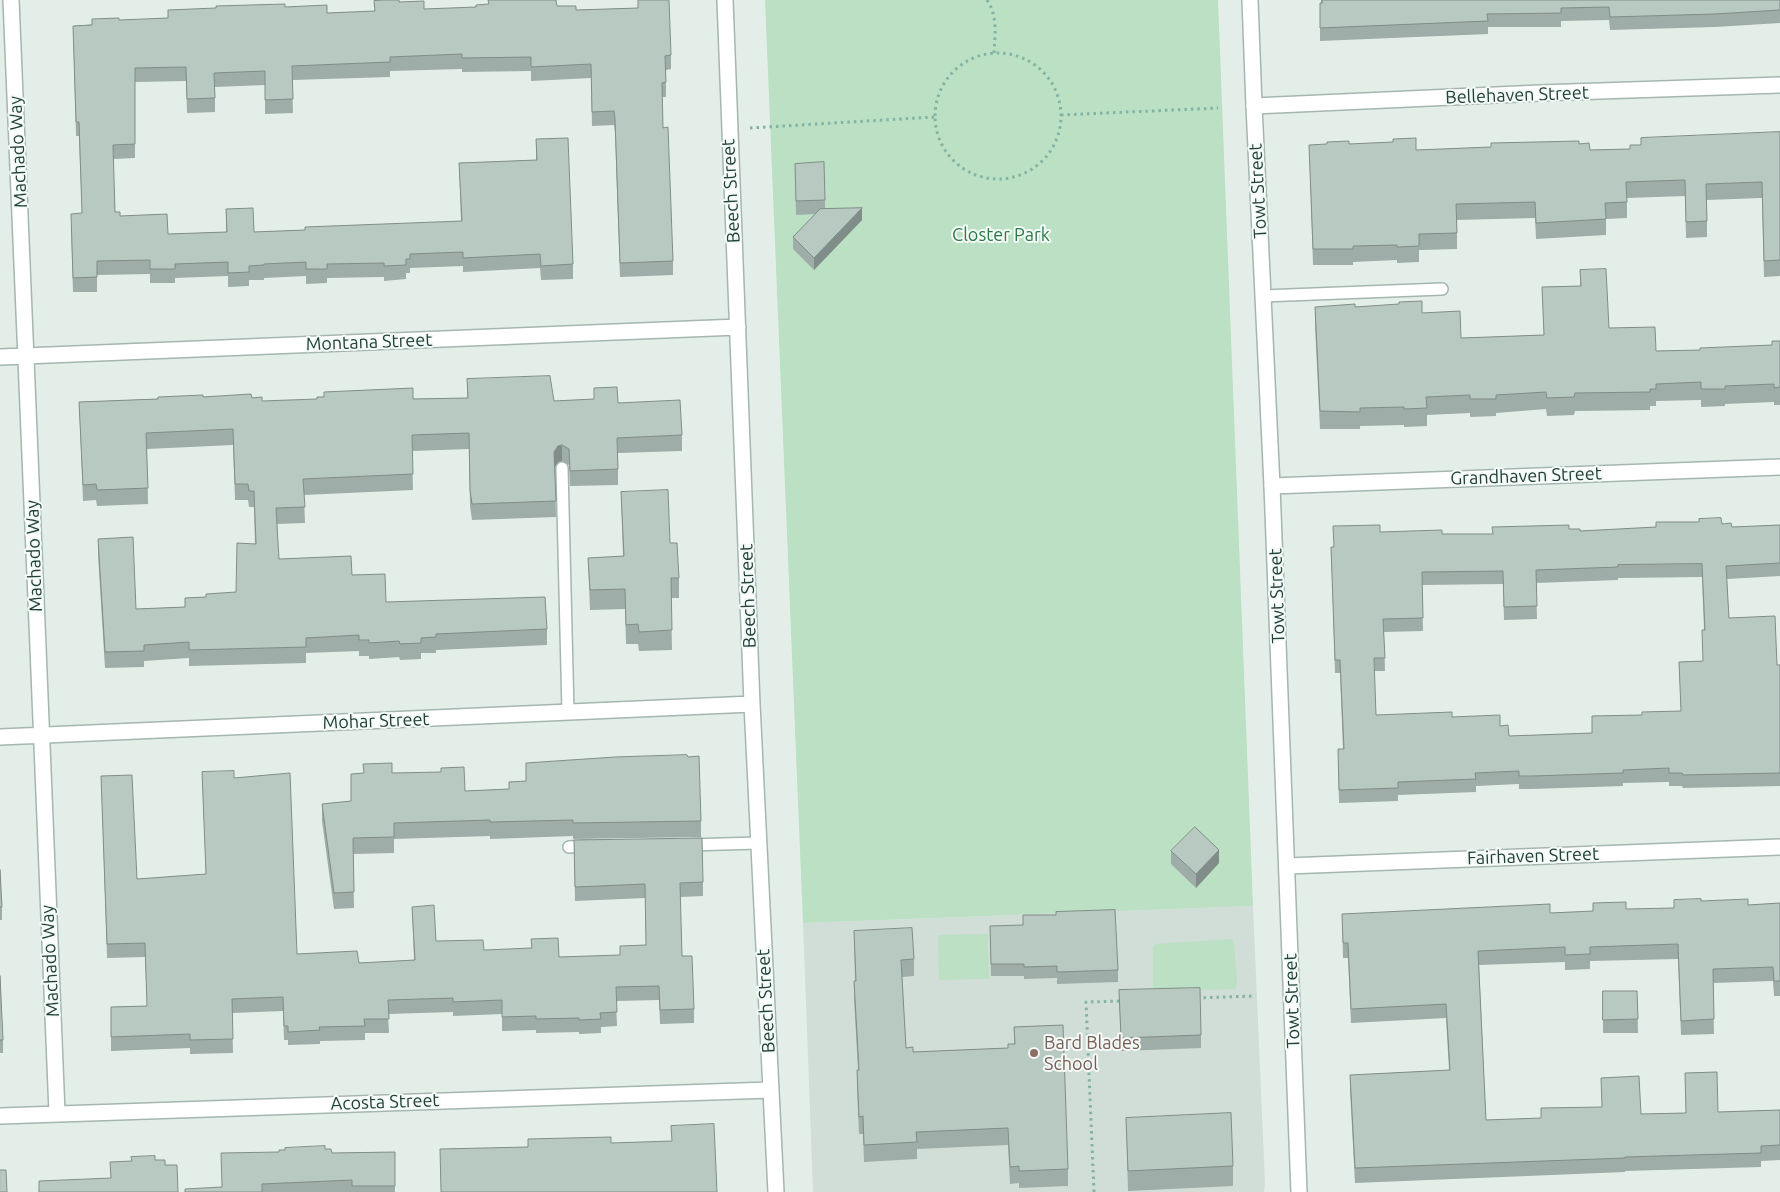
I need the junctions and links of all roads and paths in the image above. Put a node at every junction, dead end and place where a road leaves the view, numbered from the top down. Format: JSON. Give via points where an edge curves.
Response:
{"nodes":[{"id":1,"x":11,"y":0,"type":"edge"},
{"id":2,"x":724,"y":0,"type":"edge"},
{"id":3,"x":988,"y":0,"type":"edge"},
{"id":4,"x":1250,"y":0,"type":"edge"},
{"id":5,"x":994,"y":53,"type":"junction"},
{"id":6,"x":1780,"y":85,"type":"edge"},
{"id":7,"x":1254,"y":106,"type":"junction"},
{"id":8,"x":1218,"y":108,"type":"dead end"},
{"id":9,"x":1061,"y":115,"type":"junction"},
{"id":10,"x":934,"y":118,"type":"junction"},
{"id":11,"x":728,"y":130,"type":"junction"},
{"id":12,"x":1442,"y":289,"type":"dead end"},
{"id":13,"x":1263,"y":296,"type":"junction"},
{"id":14,"x":738,"y":327,"type":"junction"},
{"id":15,"x":28,"y":356,"type":"junction"},
{"id":16,"x":0,"y":357,"type":"edge"},
{"id":17,"x":1780,"y":467,"type":"edge"},
{"id":18,"x":562,"y":468,"type":"dead end"},
{"id":19,"x":1272,"y":486,"type":"junction"},
{"id":20,"x":752,"y":704,"type":"junction"},
{"id":21,"x":568,"y":712,"type":"junction"},
{"id":22,"x":40,"y":735,"type":"junction"},
{"id":23,"x":0,"y":737,"type":"edge"},
{"id":24,"x":758,"y":843,"type":"junction"},
{"id":25,"x":675,"y":845,"type":"edge"},
{"id":26,"x":598,"y":846,"type":"edge"},
{"id":27,"x":569,"y":847,"type":"dead end"},
{"id":28,"x":1780,"y":847,"type":"edge"},
{"id":29,"x":1287,"y":866,"type":"junction"},
{"id":30,"x":1253,"y":996,"type":"dead end"},
{"id":31,"x":1196,"y":998,"type":"edge"},
{"id":32,"x":1126,"y":1001,"type":"edge"},
{"id":33,"x":770,"y":1090,"type":"junction"},
{"id":34,"x":57,"y":1112,"type":"junction"},
{"id":35,"x":0,"y":1116,"type":"edge"},
{"id":36,"x":776,"y":1192,"type":"edge"},
{"id":37,"x":1094,"y":1192,"type":"edge"},
{"id":38,"x":1298,"y":1192,"type":"edge"}],
"edges":[{"from":1,"to":15,"type":"street","name":"Machado Way"},
{"from":2,"to":11,"type":"street","name":"Beech Street"},
{"from":3,"to":5,"type":"path","via":[[994,13]]},
{"from":4,"to":7,"type":"street","name":"Towt Street"},
{"from":5,"to":9,"type":"path","via":[[1023,57],[1039,67],[1051,80],[1059,97]]},
{"from":5,"to":10,"type":"path","via":[[970,58],[955,68],[943,83],[936,100]]},
{"from":6,"to":7,"type":"street","name":"Bellehaven Street"},
{"from":7,"to":13,"type":"street","name":"Towt Street"},
{"from":8,"to":9,"type":"path"},
{"from":9,"to":10,"type":"path","via":[[1059,135],[1036,167],[1018,176],[999,180],[961,168],[947,154],[938,137]]},
{"from":10,"to":11,"type":"path"},
{"from":11,"to":14,"type":"street","name":"Beech Street"},
{"from":12,"to":13,"type":"lane"},
{"from":13,"to":19,"type":"street","name":"Towt Street"},
{"from":14,"to":15,"type":"street","name":"Montana Street"},
{"from":14,"to":20,"type":"street","name":"Beech Street"},
{"from":15,"to":16,"type":"street","name":"Montana Street"},
{"from":15,"to":22,"type":"street","name":"Machado Way"},
{"from":17,"to":19,"type":"street","name":"Grandhaven Street"},
{"from":18,"to":21,"type":"lane"},
{"from":19,"to":29,"type":"street","name":"Towt Street"},
{"from":20,"to":21,"type":"street","name":"Mohar Street"},
{"from":20,"to":24,"type":"street","name":"Beech Street"},
{"from":21,"to":22,"type":"street","name":"Mohar Street"},
{"from":22,"to":23,"type":"street","name":"Mohar Street"},
{"from":22,"to":34,"type":"street","name":"Machado Way"},
{"from":24,"to":25,"type":"lane"},
{"from":24,"to":33,"type":"street","name":"Beech Street"},
{"from":26,"to":27,"type":"lane"},
{"from":28,"to":29,"type":"street","name":"Fairhaven Street"},
{"from":29,"to":38,"type":"street","name":"Towt Street"},
{"from":30,"to":31,"type":"path"},
{"from":32,"to":37,"type":"path","via":[[1086,1002]]},
{"from":33,"to":34,"type":"street","name":"Acosta Street"},
{"from":33,"to":36,"type":"street","name":"Beech Street"},
{"from":34,"to":35,"type":"street","name":"Acosta Street"}]}
